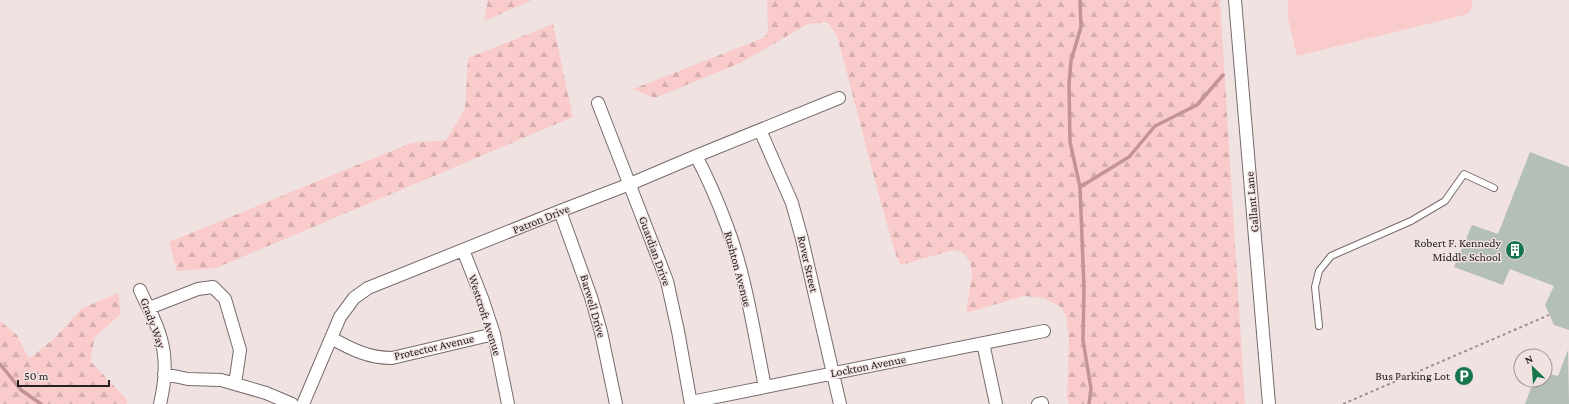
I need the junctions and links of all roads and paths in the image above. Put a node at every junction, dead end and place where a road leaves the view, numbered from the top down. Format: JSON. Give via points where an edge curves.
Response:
{"nodes":[{"id":1,"x":1235,"y":0,"type":"edge"},
{"id":2,"x":839,"y":98,"type":"dead end"},
{"id":3,"x":598,"y":103,"type":"dead end"},
{"id":4,"x":760,"y":130,"type":"junction"},
{"id":5,"x":696,"y":156,"type":"junction"},
{"id":6,"x":630,"y":184,"type":"junction"},
{"id":7,"x":1494,"y":188,"type":"dead end"},
{"id":8,"x":560,"y":211,"type":"junction"},
{"id":9,"x":462,"y":250,"type":"junction"},
{"id":10,"x":140,"y":290,"type":"dead end"},
{"id":11,"x":149,"y":308,"type":"junction"},
{"id":12,"x":1549,"y":315,"type":"dead end"},
{"id":13,"x":1319,"y":326,"type":"dead end"},
{"id":14,"x":1044,"y":330,"type":"dead end"},
{"id":15,"x":494,"y":334,"type":"junction"},
{"id":16,"x":331,"y":338,"type":"junction"},
{"id":17,"x":983,"y":343,"type":"junction"},
{"id":18,"x":833,"y":373,"type":"junction"},
{"id":19,"x":164,"y":374,"type":"junction"},
{"id":20,"x":235,"y":384,"type":"junction"},
{"id":21,"x":765,"y":387,"type":"junction"},
{"id":22,"x":691,"y":403,"type":"edge"},
{"id":23,"x":160,"y":404,"type":"edge"},
{"id":24,"x":292,"y":404,"type":"edge"},
{"id":25,"x":303,"y":404,"type":"edge"},
{"id":26,"x":508,"y":404,"type":"edge"},
{"id":27,"x":616,"y":404,"type":"edge"},
{"id":28,"x":840,"y":404,"type":"edge"},
{"id":29,"x":996,"y":404,"type":"edge"},
{"id":30,"x":1269,"y":404,"type":"edge"},
{"id":31,"x":1343,"y":404,"type":"edge"}],
"edges":[{"from":1,"to":30,"type":"street","name":"Gallant Lane"},
{"from":2,"to":4,"type":"street","name":"Patron Drive"},
{"from":3,"to":6,"type":"street","name":"Guardian Drive"},
{"from":4,"to":5,"type":"street","name":"Patron Drive"},
{"from":4,"to":18,"type":"street","name":"Rover Street","via":[[792,203]]},
{"from":5,"to":6,"type":"street","name":"Patron Drive"},
{"from":5,"to":21,"type":"street","name":"Rushton Avenue","via":[[727,226],[742,278]]},
{"from":6,"to":8,"type":"street","name":"Patron Drive"},
{"from":6,"to":22,"type":"street","name":"Guardian Drive","via":[[667,281]]},
{"from":7,"to":13,"type":"lane","via":[[1464,174],[1445,201],[1411,221],[1331,256],[1319,271],[1315,287]]},
{"from":8,"to":9,"type":"street","name":"Patron Drive"},
{"from":8,"to":27,"type":"street","name":"Barwell Drive","via":[[591,297]]},
{"from":9,"to":15,"type":"street","name":"Westcroft Avenue"},
{"from":9,"to":16,"type":"street","name":"Patron Drive","via":[[358,294],[340,317]]},
{"from":10,"to":11,"type":"street","name":"Grady Way"},
{"from":11,"to":19,"type":"street","name":"Grady Way","via":[[161,338]]},
{"from":11,"to":20,"type":"street","via":[[198,289],[213,287],[225,299],[240,350]]},
{"from":12,"to":31,"type":"path"},
{"from":14,"to":17,"type":"street","name":"Lockton Avenue"},
{"from":15,"to":16,"type":"street","name":"Protector Avenue","via":[[392,358],[363,354]]},
{"from":15,"to":26,"type":"street","name":"Westcroft Avenue"},
{"from":16,"to":25,"type":"street","name":"Patron Drive"},
{"from":17,"to":18,"type":"street","name":"Lockton Avenue"},
{"from":17,"to":29,"type":"street"},
{"from":18,"to":21,"type":"street","name":"Lockton Avenue"},
{"from":18,"to":28,"type":"street","name":"Rover Street"},
{"from":19,"to":20,"type":"street","via":[[188,379],[221,380]]},
{"from":19,"to":23,"type":"street","name":"Grady Way"},
{"from":20,"to":24,"type":"street"},
{"from":21,"to":22,"type":"street","name":"Lockton Avenue"}]}
